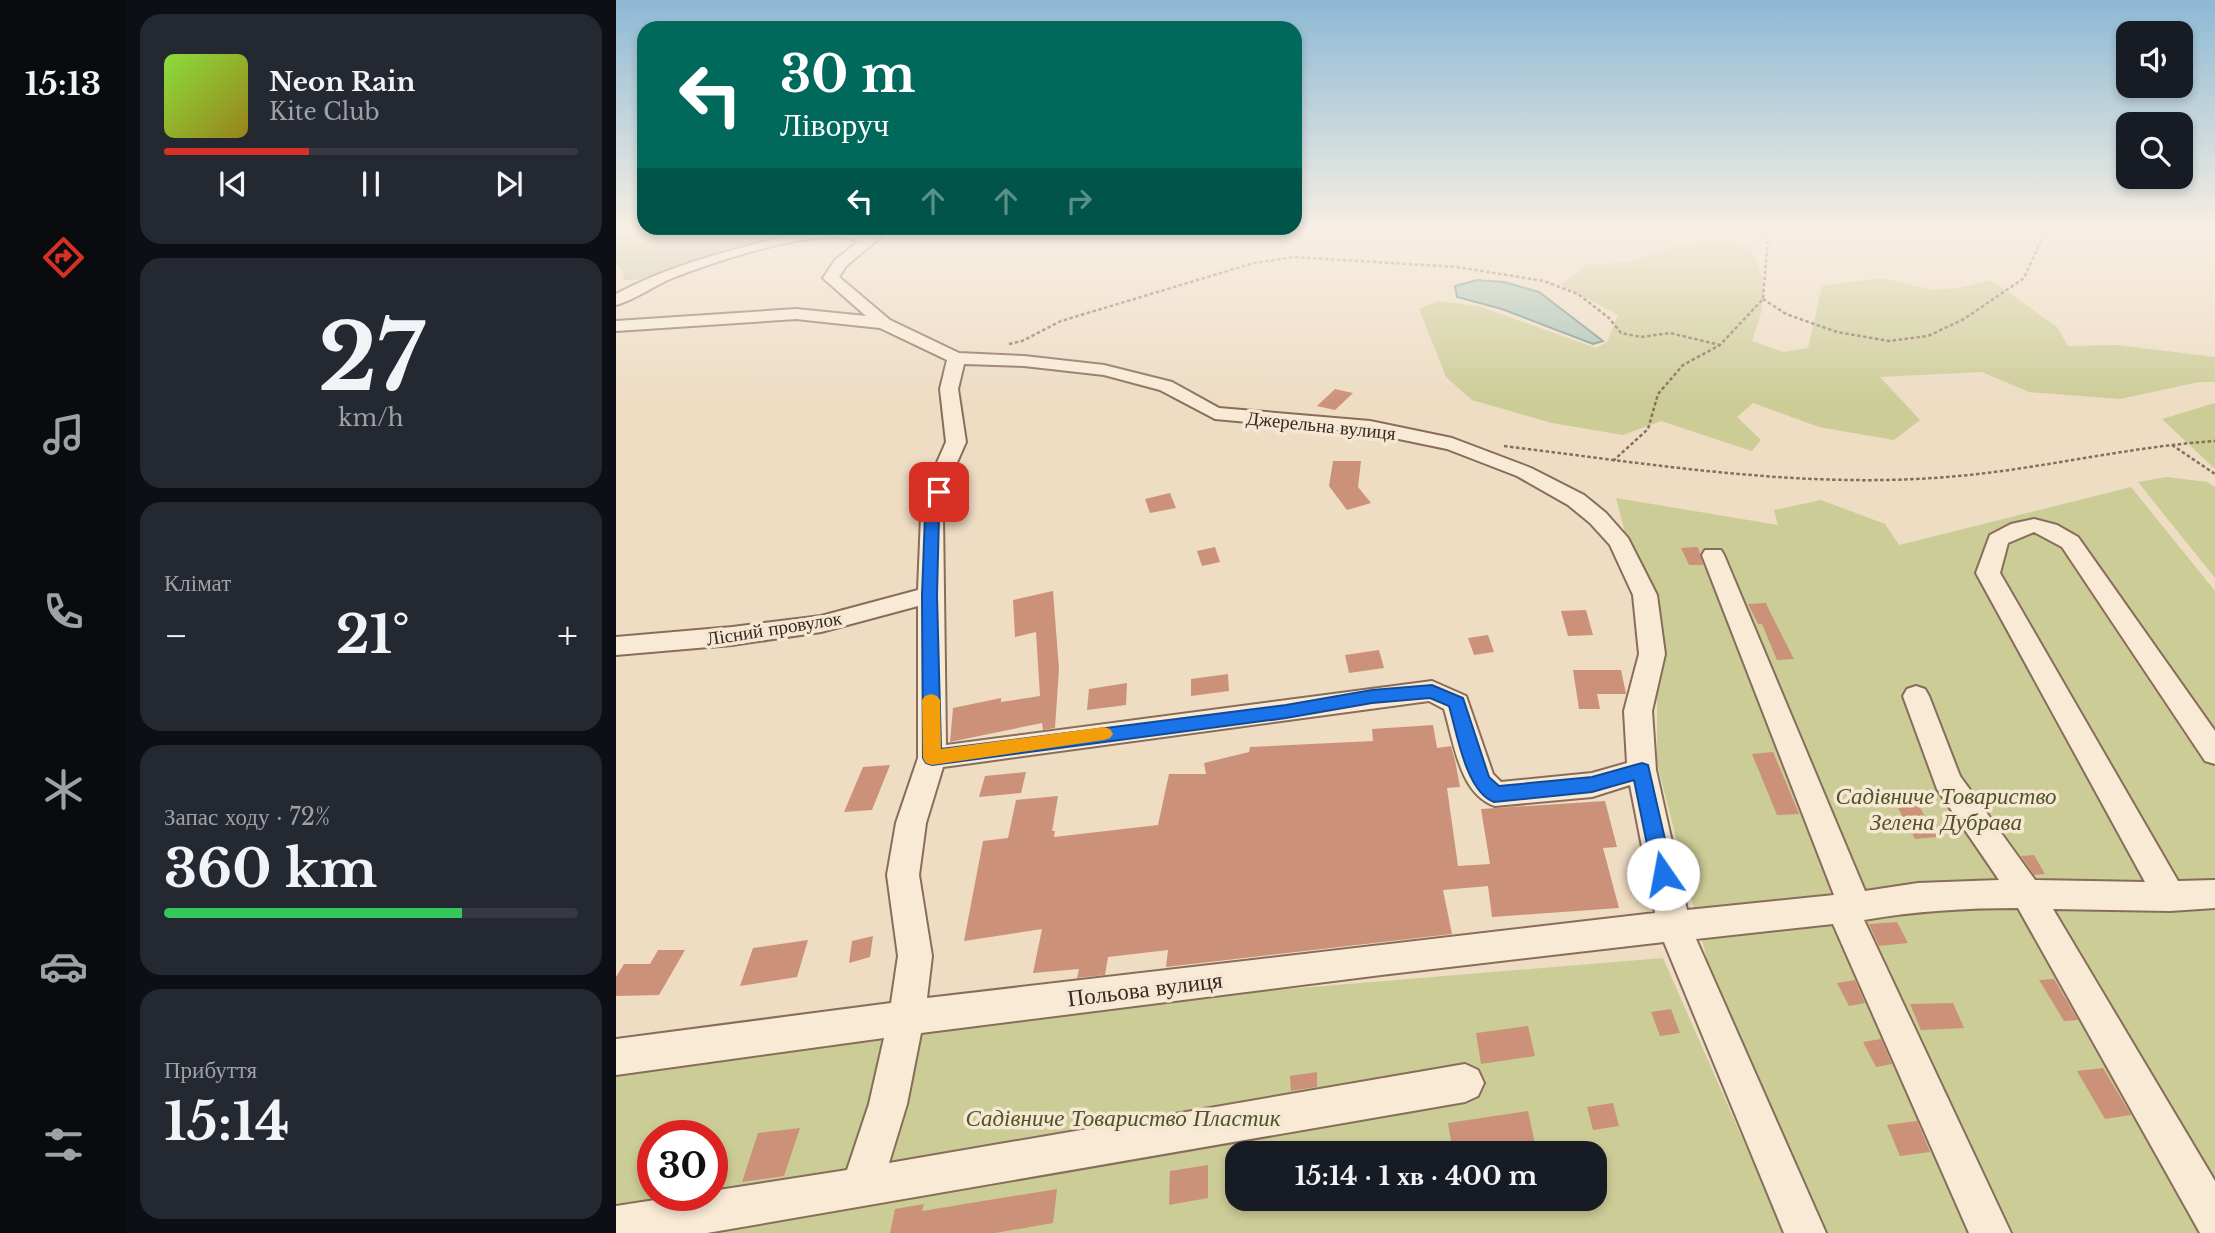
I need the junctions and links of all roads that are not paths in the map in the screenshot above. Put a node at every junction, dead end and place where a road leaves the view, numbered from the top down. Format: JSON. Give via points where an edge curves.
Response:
{"nodes":[{"id":1,"x":634,"y":289,"type":"edge"},
{"id":2,"x":843,"y":289,"type":"edge"},
{"id":3,"x":616,"y":300,"type":"edge"},
{"id":4,"x":884,"y":323,"type":"junction"},
{"id":5,"x":616,"y":326,"type":"edge"},
{"id":6,"x":956,"y":358,"type":"junction"},
{"id":7,"x":1713,"y":555,"type":"dead end"},
{"id":8,"x":930,"y":595,"type":"junction"},
{"id":9,"x":616,"y":646,"type":"edge"},
{"id":10,"x":1916,"y":696,"type":"dead end"},
{"id":11,"x":2215,"y":753,"type":"edge"},
{"id":12,"x":932,"y":758,"type":"junction"},
{"id":13,"x":1642,"y":770,"type":"junction"},
{"id":14,"x":2026,"y":893,"type":"junction"},
{"id":15,"x":2215,"y":894,"type":"edge"},
{"id":16,"x":2171,"y":897,"type":"junction"},
{"id":17,"x":1848,"y":908,"type":"junction"},
{"id":18,"x":1674,"y":926,"type":"junction"},
{"id":19,"x":906,"y":1017,"type":"junction"},
{"id":20,"x":616,"y":1057,"type":"edge"},
{"id":21,"x":1465,"y":1083,"type":"dead end"},
{"id":22,"x":862,"y":1188,"type":"junction"},
{"id":23,"x":2215,"y":1220,"type":"edge"},
{"id":24,"x":616,"y":1227,"type":"edge"},
{"id":25,"x":1805,"y":1233,"type":"edge"},
{"id":26,"x":1990,"y":1233,"type":"edge"}],
"edges":[{"from":1,"to":3,"type":"street"},
{"from":2,"to":4,"type":"street"},
{"from":4,"to":5,"type":"street","name":"Джерельна вулиця","via":[[796,314]]},
{"from":4,"to":6,"type":"street","name":"Джерельна вулиця"},
{"from":6,"to":8,"type":"street","via":[[949,389],[956,442],[932,516]]},
{"from":6,"to":13,"type":"street","name":"Джерельна вулиця","via":[[1104,370],[1166,386],[1215,413],[1370,427],[1452,444],[1561,490],[1598,518],[1620,543],[1645,595],[1652,654],[1637,710]]},
{"from":7,"to":17,"type":"street"},
{"from":8,"to":9,"type":"street","name":"Лісний провулок","via":[[821,624]]},
{"from":8,"to":12,"type":"street"},
{"from":10,"to":14,"type":"street","via":[[1947,781]]},
{"from":11,"to":16,"type":"street","via":[[2070,542],[2046,527],[2023,525],[1998,540],[1988,573]]},
{"from":12,"to":13,"type":"street","via":[[1432,691],[1456,702],[1481,780],[1494,794],[1592,785]]},
{"from":12,"to":19,"type":"street","via":[[911,823],[903,875],[915,956]]},
{"from":13,"to":18,"type":"street","name":"Джерельна вулиця"},
{"from":14,"to":16,"type":"street","name":"Польова вулиця"},
{"from":14,"to":17,"type":"street","name":"Польова вулиця","via":[[1917,897]]},
{"from":14,"to":23,"type":"street"},
{"from":15,"to":16,"type":"street","name":"Польова вулиця"},
{"from":17,"to":18,"type":"street","name":"Польова вулиця"},
{"from":17,"to":26,"type":"street"},
{"from":18,"to":19,"type":"street","name":"Польова вулиця"},
{"from":18,"to":25,"type":"street","name":"Джерельна вулиця"},
{"from":19,"to":20,"type":"street","name":"Польова вулиця"},
{"from":19,"to":22,"type":"street","via":[[888,1104]]},
{"from":21,"to":22,"type":"street"},
{"from":22,"to":24,"type":"street"}]}
